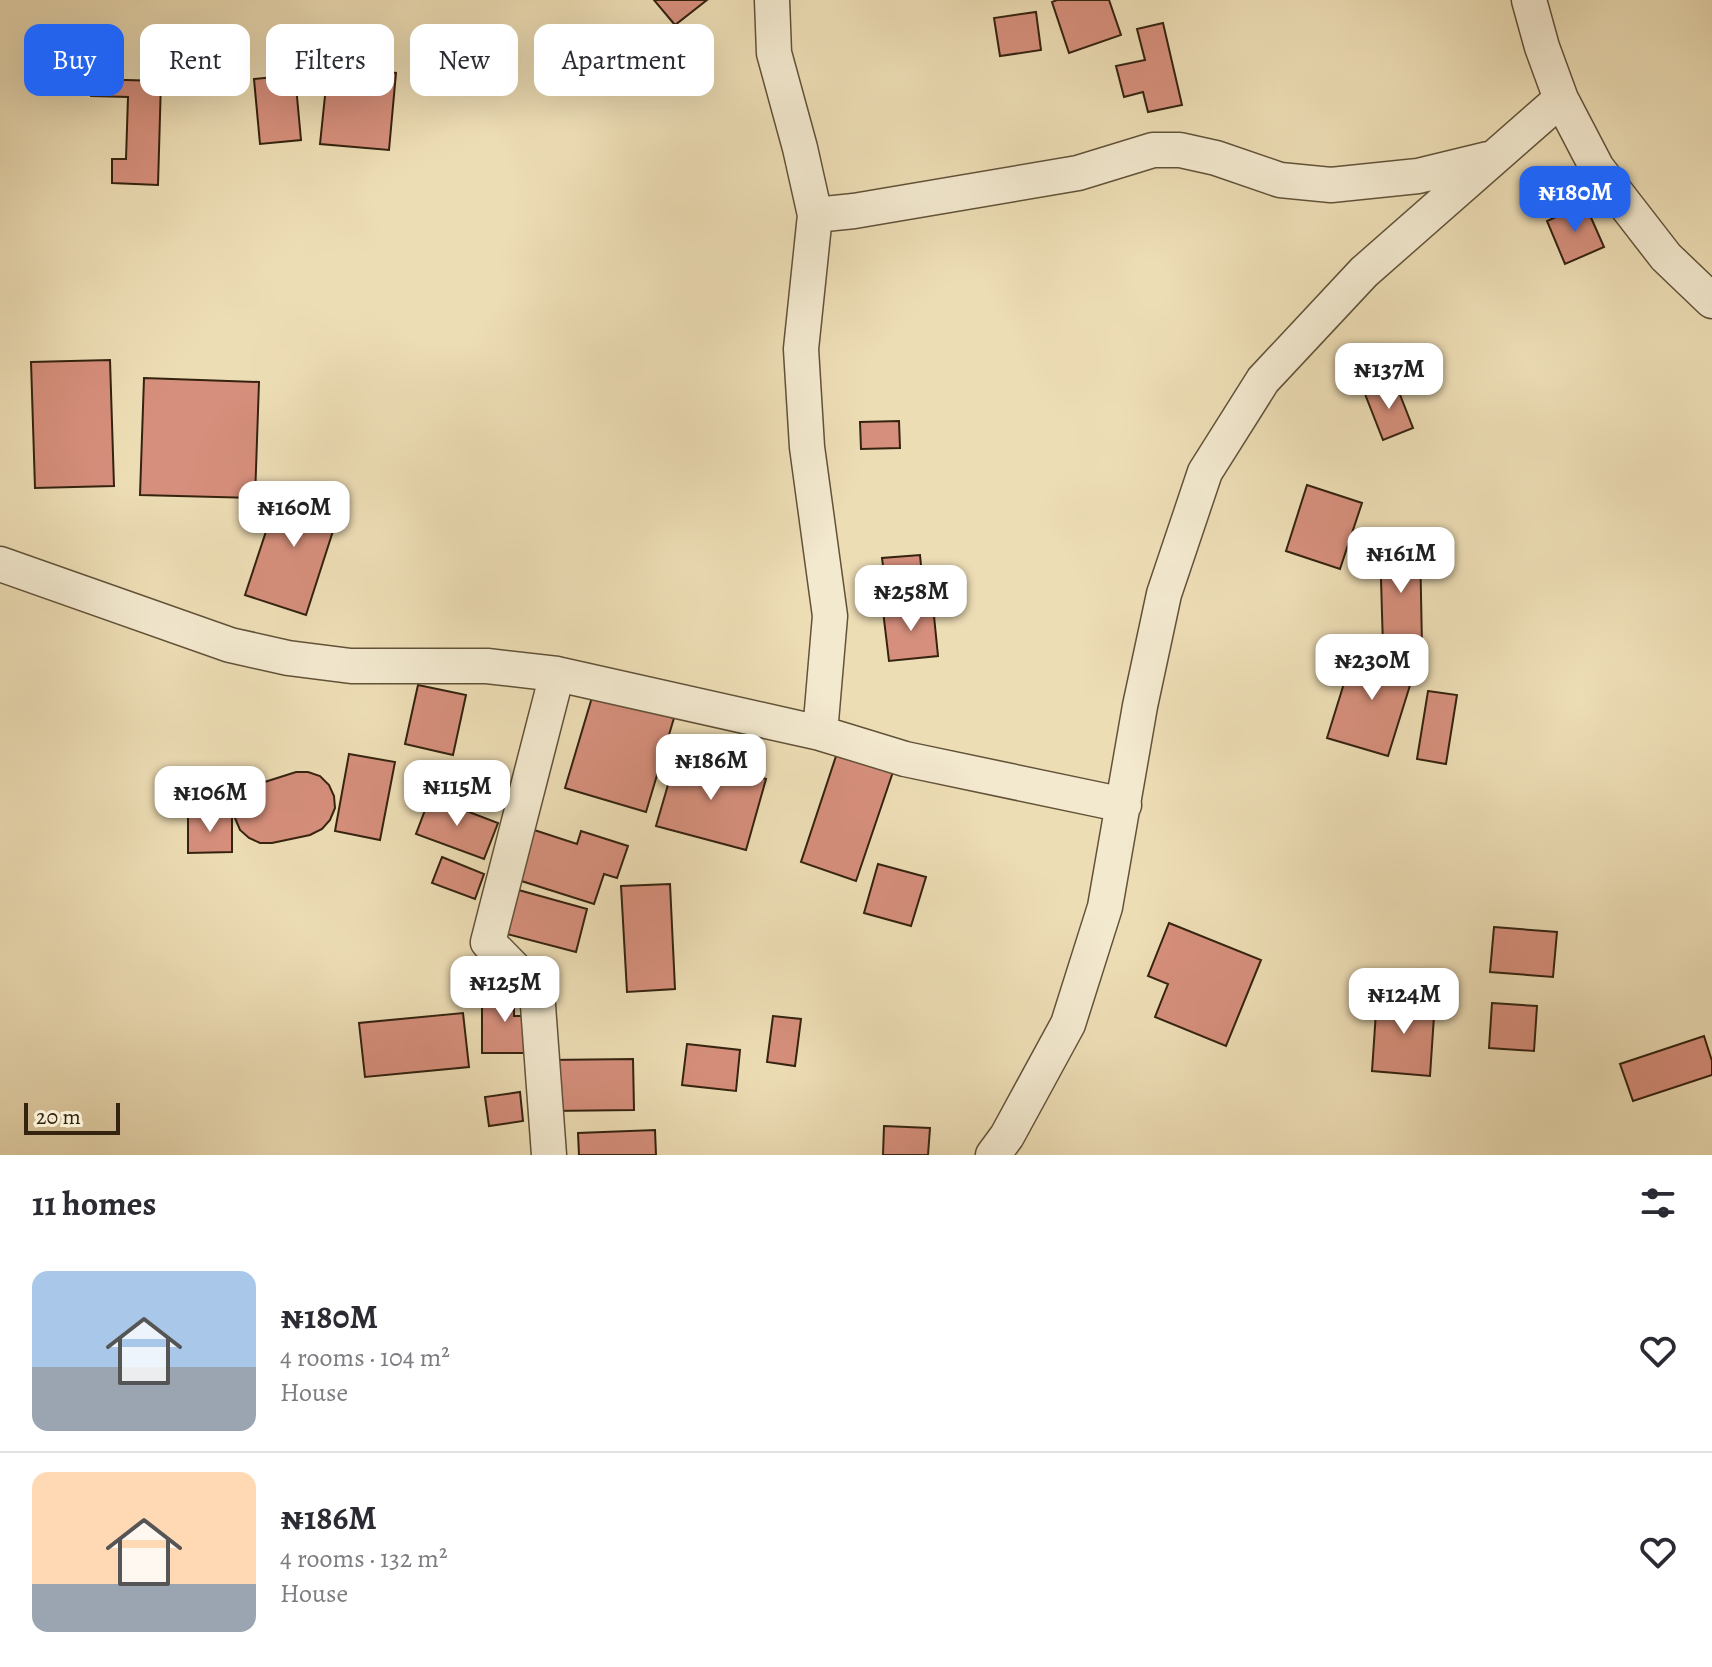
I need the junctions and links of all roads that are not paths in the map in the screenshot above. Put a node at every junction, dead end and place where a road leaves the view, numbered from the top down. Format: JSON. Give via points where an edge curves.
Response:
{"nodes":[{"id":1,"x":772,"y":0,"type":"edge"},
{"id":2,"x":1529,"y":0,"type":"edge"},
{"id":3,"x":1561,"y":99,"type":"junction"},
{"id":4,"x":1492,"y":158,"type":"junction"},
{"id":5,"x":815,"y":215,"type":"junction"},
{"id":6,"x":1712,"y":301,"type":"edge"},
{"id":7,"x":0,"y":564,"type":"edge"},
{"id":8,"x":557,"y":674,"type":"junction"},
{"id":9,"x":820,"y":733,"type":"junction"},
{"id":10,"x":1124,"y":805,"type":"junction"},
{"id":11,"x":549,"y":1155,"type":"edge"},
{"id":12,"x":993,"y":1155,"type":"edge"}],
"edges":[{"from":1,"to":5,"type":"street","via":[[774,53]]},
{"from":2,"to":3,"type":"street"},
{"from":3,"to":4,"type":"street"},
{"from":3,"to":6,"type":"street","via":[[1597,168],[1666,257]]},
{"from":4,"to":5,"type":"street","via":[[1418,176],[1331,185],[1280,180],[1180,150],[1153,150],[1078,173]]},
{"from":4,"to":10,"type":"street","via":[[1364,272],[1263,380],[1205,472],[1164,594]]},
{"from":5,"to":9,"type":"street","via":[[801,349],[807,447],[830,616]]},
{"from":7,"to":8,"type":"street","via":[[230,645],[288,658],[351,666],[487,666]]},
{"from":8,"to":9,"type":"street"},
{"from":8,"to":11,"type":"street","via":[[488,942],[537,992]]},
{"from":9,"to":10,"type":"street","via":[[905,759]]},
{"from":10,"to":12,"type":"street","via":[[1105,907],[1068,1024]]}]}
